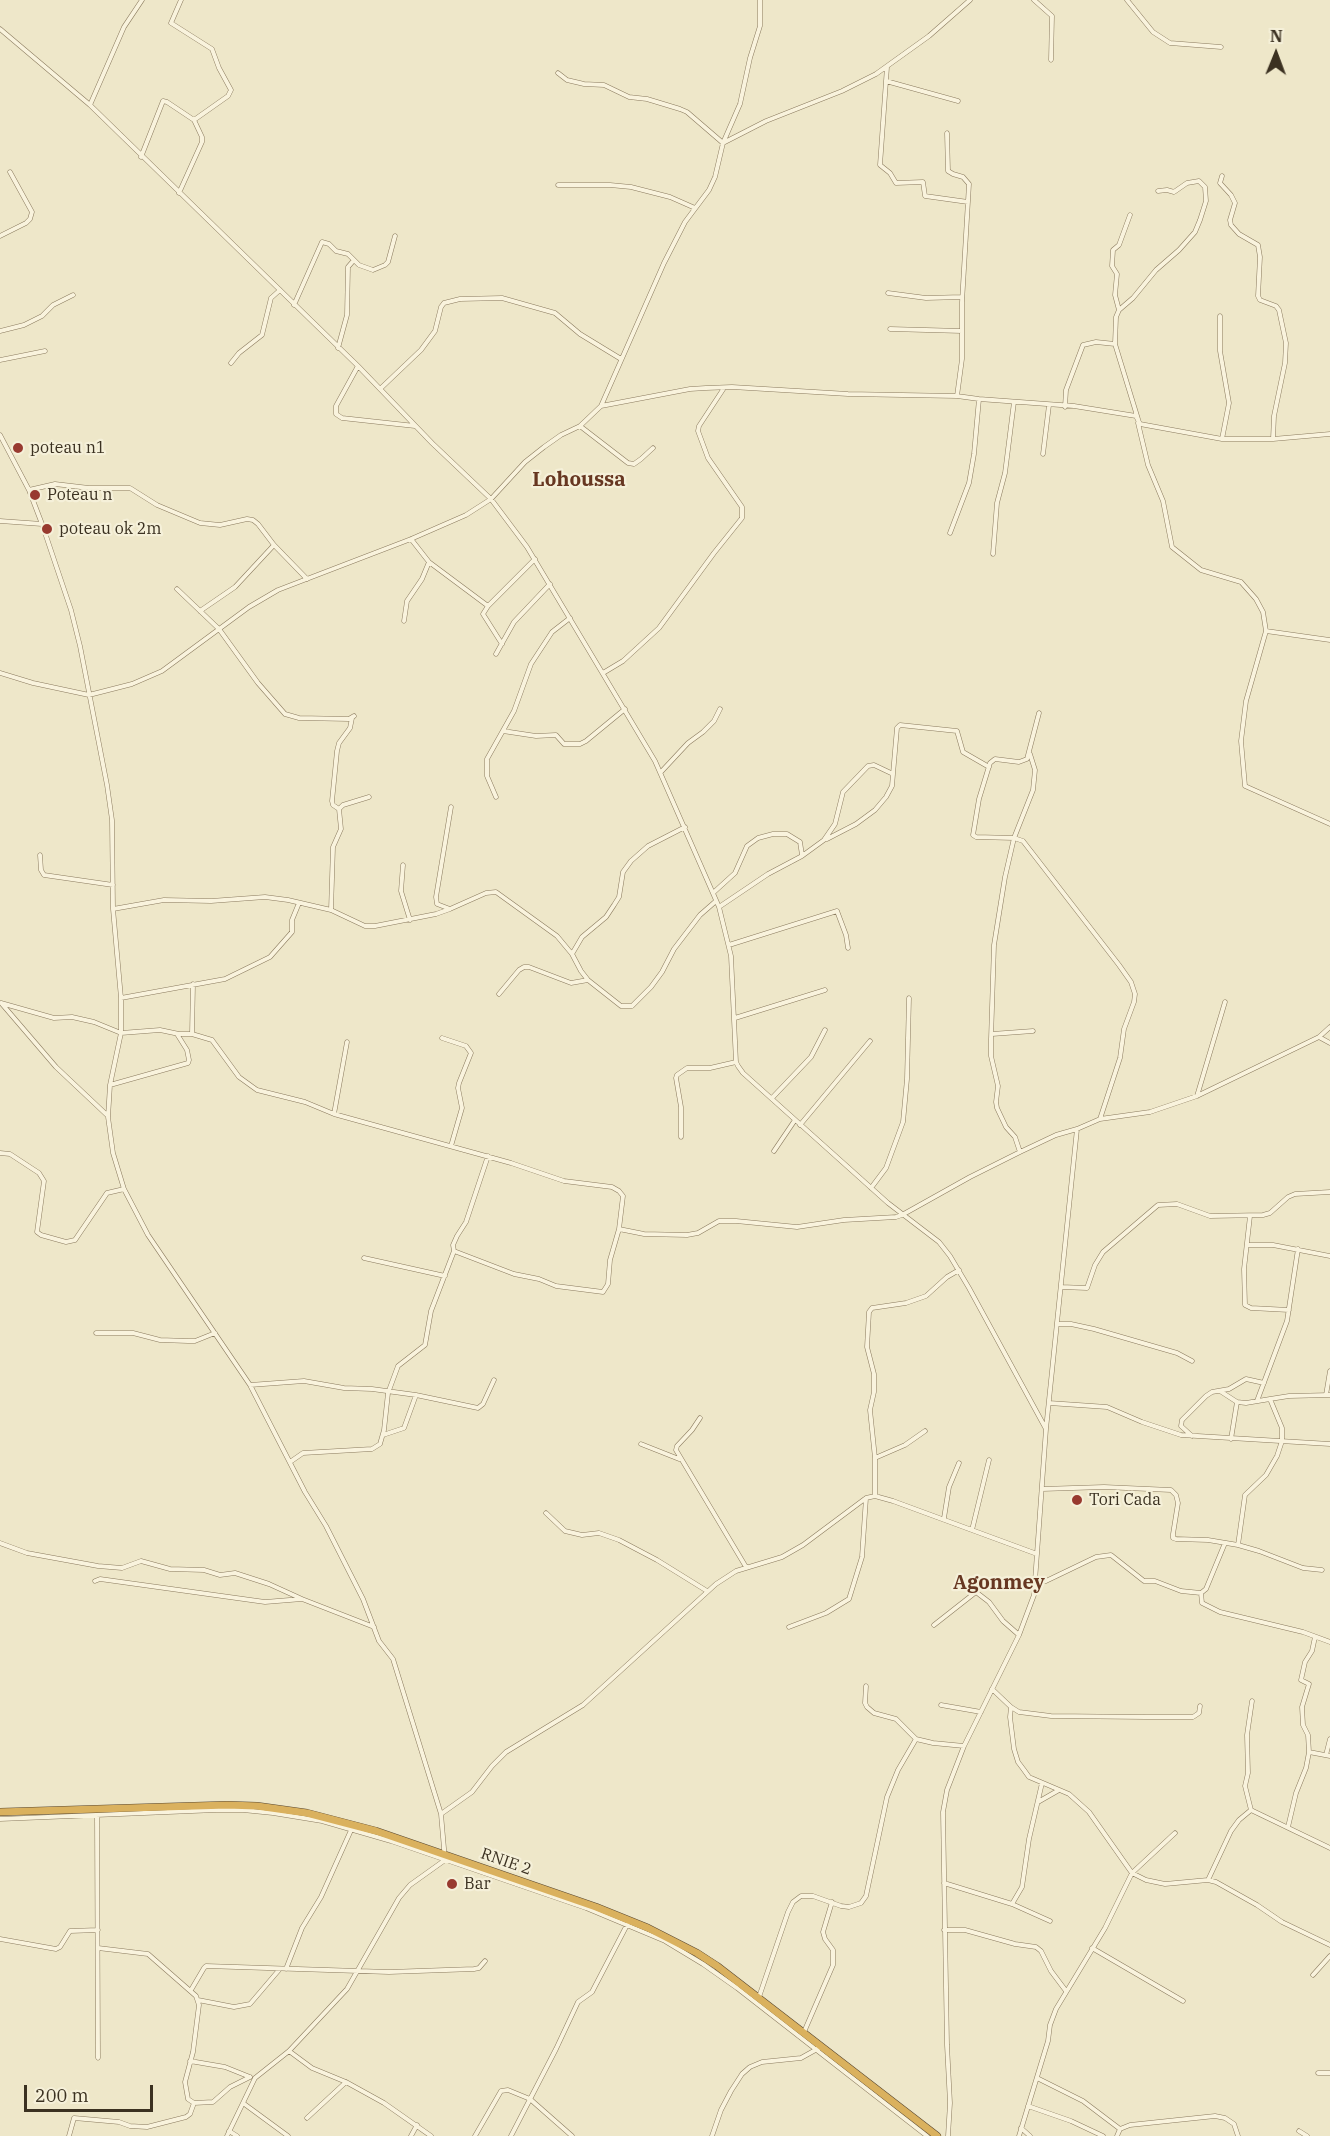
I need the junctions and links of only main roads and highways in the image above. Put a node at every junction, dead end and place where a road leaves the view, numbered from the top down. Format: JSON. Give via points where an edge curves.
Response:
{"nodes":[{"id":1,"x":0,"y":1812,"type":"edge"},
{"id":2,"x":937,"y":2136,"type":"edge"}],
"edges":[{"from":1,"to":2,"type":"highway","name":"RNIE 2","number":"RNIE 2","via":[[242,1805],[307,1813],[445,1858],[628,1922],[697,1953],[804,2032],[921,2128]]}]}
